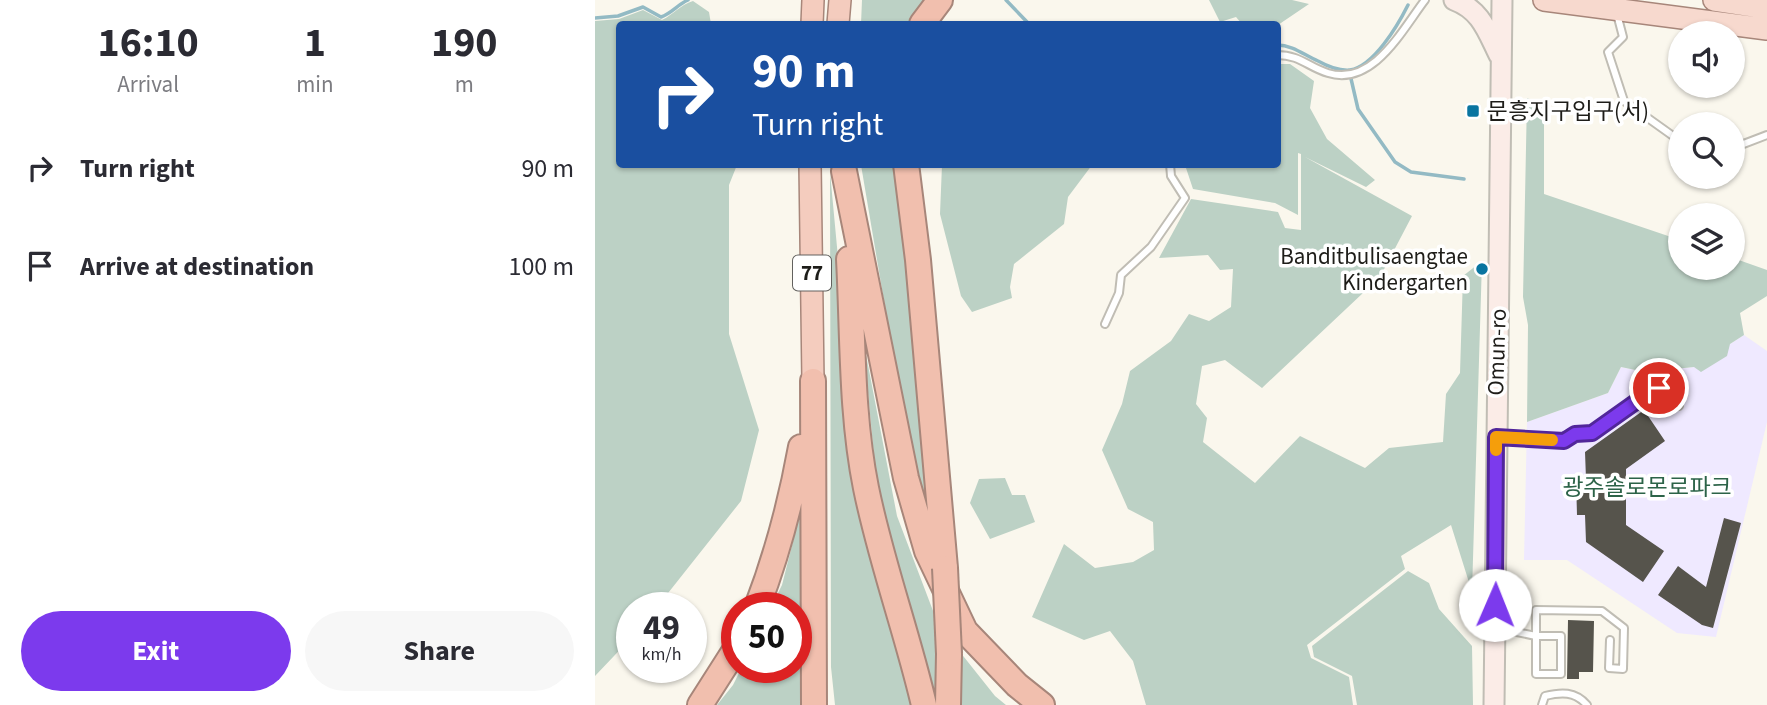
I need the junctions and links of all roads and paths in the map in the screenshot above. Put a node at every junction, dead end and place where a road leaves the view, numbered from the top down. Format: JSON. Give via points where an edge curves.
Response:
{"nodes":[{"id":1,"x":813,"y":0,"type":"edge"},
{"id":2,"x":840,"y":0,"type":"edge"},
{"id":3,"x":940,"y":0,"type":"edge"},
{"id":4,"x":1425,"y":0,"type":"edge"},
{"id":5,"x":1454,"y":0,"type":"edge"},
{"id":6,"x":1502,"y":0,"type":"edge"},
{"id":7,"x":1544,"y":0,"type":"edge"},
{"id":8,"x":1714,"y":0,"type":"edge"},
{"id":9,"x":1767,"y":8,"type":"edge"},
{"id":10,"x":1616,"y":9,"type":"junction"},
{"id":11,"x":812,"y":21,"type":"edge"},
{"id":12,"x":838,"y":21,"type":"edge"},
{"id":13,"x":924,"y":21,"type":"edge"},
{"id":14,"x":1767,"y":29,"type":"edge"},
{"id":15,"x":1281,"y":55,"type":"edge"},
{"id":16,"x":1501,"y":59,"type":"junction"},
{"id":17,"x":1668,"y":133,"type":"edge"},
{"id":18,"x":1767,"y":135,"type":"edge"},
{"id":19,"x":1745,"y":143,"type":"edge"},
{"id":20,"x":810,"y":168,"type":"edge"},
{"id":21,"x":844,"y":168,"type":"edge"},
{"id":22,"x":906,"y":168,"type":"edge"},
{"id":23,"x":1170,"y":168,"type":"edge"},
{"id":24,"x":1105,"y":324,"type":"dead end"},
{"id":25,"x":813,"y":381,"type":"junction"},
{"id":26,"x":1679,"y":407,"type":"dead end"},
{"id":27,"x":1496,"y":437,"type":"junction"},
{"id":28,"x":763,"y":592,"type":"edge"},
{"id":29,"x":1495,"y":628,"type":"junction"},
{"id":30,"x":1536,"y":636,"type":"junction"},
{"id":31,"x":1610,"y":640,"type":"dead end"},
{"id":32,"x":721,"y":672,"type":"edge"},
{"id":33,"x":700,"y":705,"type":"edge"},
{"id":34,"x":814,"y":705,"type":"edge"},
{"id":35,"x":924,"y":705,"type":"edge"},
{"id":36,"x":948,"y":705,"type":"edge"},
{"id":37,"x":1042,"y":705,"type":"edge"},
{"id":38,"x":1494,"y":705,"type":"edge"},
{"id":39,"x":1542,"y":705,"type":"edge"},
{"id":40,"x":1587,"y":705,"type":"edge"}],
"edges":[{"from":1,"to":11,"type":"highway"},
{"from":2,"to":12,"type":"highway"},
{"from":3,"to":13,"type":"highway"},
{"from":4,"to":15,"type":"lane","via":[[1379,60],[1356,74],[1329,74],[1292,55]]},
{"from":5,"to":16,"type":"main road","via":[[1478,15]]},
{"from":6,"to":16,"type":"main road","name":"Omun-ro"},
{"from":7,"to":10,"type":"main road"},
{"from":8,"to":9,"type":"main road"},
{"from":10,"to":14,"type":"main road"},
{"from":10,"to":17,"type":"lane","via":[[1623,37],[1608,52],[1620,95],[1635,112]]},
{"from":16,"to":27,"type":"main road","name":"Omun-ro"},
{"from":18,"to":19,"type":"lane"},
{"from":20,"to":25,"type":"highway","number":"77"},
{"from":21,"to":35,"type":"highway","via":[[857,428],[881,553]]},
{"from":21,"to":37,"type":"highway","via":[[906,478],[927,551],[965,631]]},
{"from":22,"to":36,"type":"highway","bridge":true,"via":[[945,568]]},
{"from":23,"to":24,"type":"lane","via":[[1185,198],[1151,247],[1121,275],[1119,293]]},
{"from":25,"to":28,"type":"highway","via":[[794,488]]},
{"from":25,"to":34,"type":"highway"},
{"from":26,"to":27,"type":"lane","via":[[1668,391],[1659,388],[1592,433],[1575,434],[1564,441]]},
{"from":27,"to":29,"type":"main road","name":"Omun-ro"},
{"from":29,"to":30,"type":"lane"},
{"from":29,"to":38,"type":"main road","name":"Omun-ro"},
{"from":30,"to":30,"type":"lane","via":[[1561,636],[1560,674],[1536,674]]},
{"from":30,"to":31,"type":"lane","via":[[1536,610],[1602,611],[1624,628],[1623,668],[1609,668]]},
{"from":32,"to":33,"type":"highway"},
{"from":39,"to":40,"type":"lane","via":[[1545,696],[1562,692],[1580,697]]}]}
